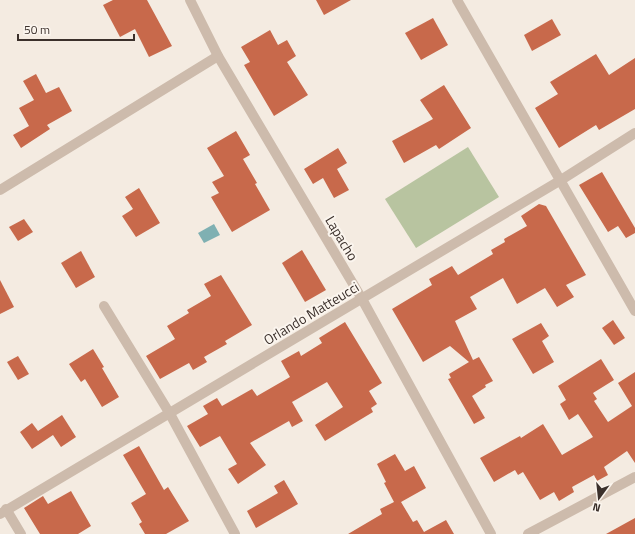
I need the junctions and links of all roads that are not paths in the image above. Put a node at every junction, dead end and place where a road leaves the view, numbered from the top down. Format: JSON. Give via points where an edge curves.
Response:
{"nodes":[{"id":1,"x":190,"y":0,"type":"edge"},
{"id":2,"x":457,"y":0,"type":"edge"},
{"id":3,"x":218,"y":56,"type":"junction"},
{"id":4,"x":635,"y":133,"type":"edge"},
{"id":5,"x":561,"y":180,"type":"junction"},
{"id":6,"x":0,"y":190,"type":"edge"},
{"id":7,"x":362,"y":298,"type":"junction"},
{"id":8,"x":104,"y":306,"type":"dead end"},
{"id":9,"x":635,"y":311,"type":"edge"},
{"id":10,"x":170,"y":414,"type":"junction"},
{"id":11,"x":635,"y":477,"type":"edge"},
{"id":12,"x":3,"y":512,"type":"edge"},
{"id":13,"x":21,"y":534,"type":"edge"},
{"id":14,"x":235,"y":534,"type":"edge"},
{"id":15,"x":491,"y":534,"type":"edge"},
{"id":16,"x":528,"y":534,"type":"edge"}],
"edges":[{"from":1,"to":3,"type":"street","name":"Lapacho"},
{"from":2,"to":5,"type":"street"},
{"from":3,"to":6,"type":"street"},
{"from":3,"to":7,"type":"street","name":"Lapacho"},
{"from":4,"to":5,"type":"street","name":"Orlando Matteucci"},
{"from":5,"to":7,"type":"street","name":"Orlando Matteucci"},
{"from":5,"to":9,"type":"street"},
{"from":7,"to":10,"type":"street","name":"Orlando Matteucci"},
{"from":7,"to":15,"type":"street","name":"Lapacho"},
{"from":8,"to":10,"type":"street"},
{"from":10,"to":12,"type":"street","name":"Orlando Matteucci"},
{"from":10,"to":14,"type":"street"},
{"from":11,"to":16,"type":"street"},
{"from":12,"to":13,"type":"street"}]}
